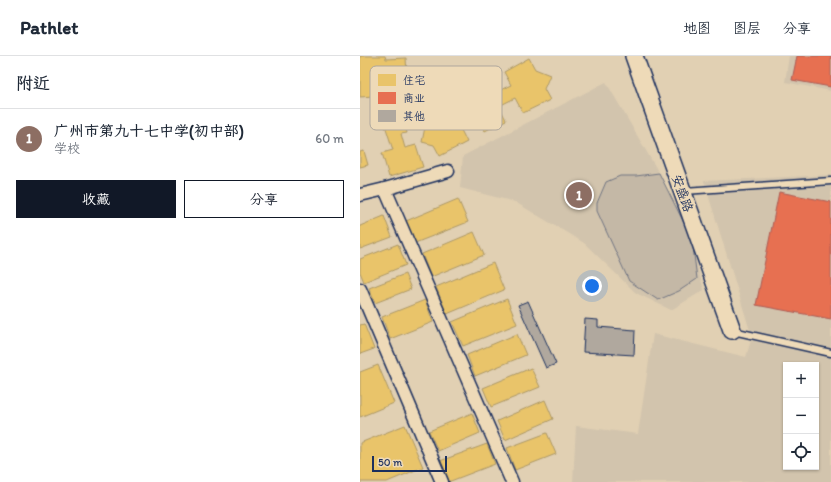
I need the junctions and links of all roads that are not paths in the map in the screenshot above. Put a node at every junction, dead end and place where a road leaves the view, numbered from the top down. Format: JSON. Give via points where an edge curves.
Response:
{"nodes":[{"id":1,"x":634,"y":56,"type":"edge"},
{"id":2,"x":448,"y":171,"type":"dead end"},
{"id":3,"x":831,"y":181,"type":"edge"},
{"id":4,"x":386,"y":189,"type":"junction"},
{"id":5,"x":682,"y":191,"type":"junction"},
{"id":6,"x":360,"y":195,"type":"edge"},
{"id":7,"x":360,"y":288,"type":"edge"},
{"id":8,"x":732,"y":330,"type":"joint"},
{"id":9,"x":831,"y":353,"type":"edge"},
{"id":10,"x":442,"y":482,"type":"edge"},
{"id":11,"x":512,"y":482,"type":"edge"}],
"edges":[{"from":1,"to":5,"type":"street","name":"安盛路"},
{"from":2,"to":4,"type":"street"},
{"from":3,"to":5,"type":"lane"},
{"from":4,"to":6,"type":"street"},
{"from":4,"to":11,"type":"street"},
{"from":5,"to":8,"type":"street","name":"安盛路"},
{"from":7,"to":10,"type":"street"},
{"from":8,"to":9,"type":"lane"}]}
